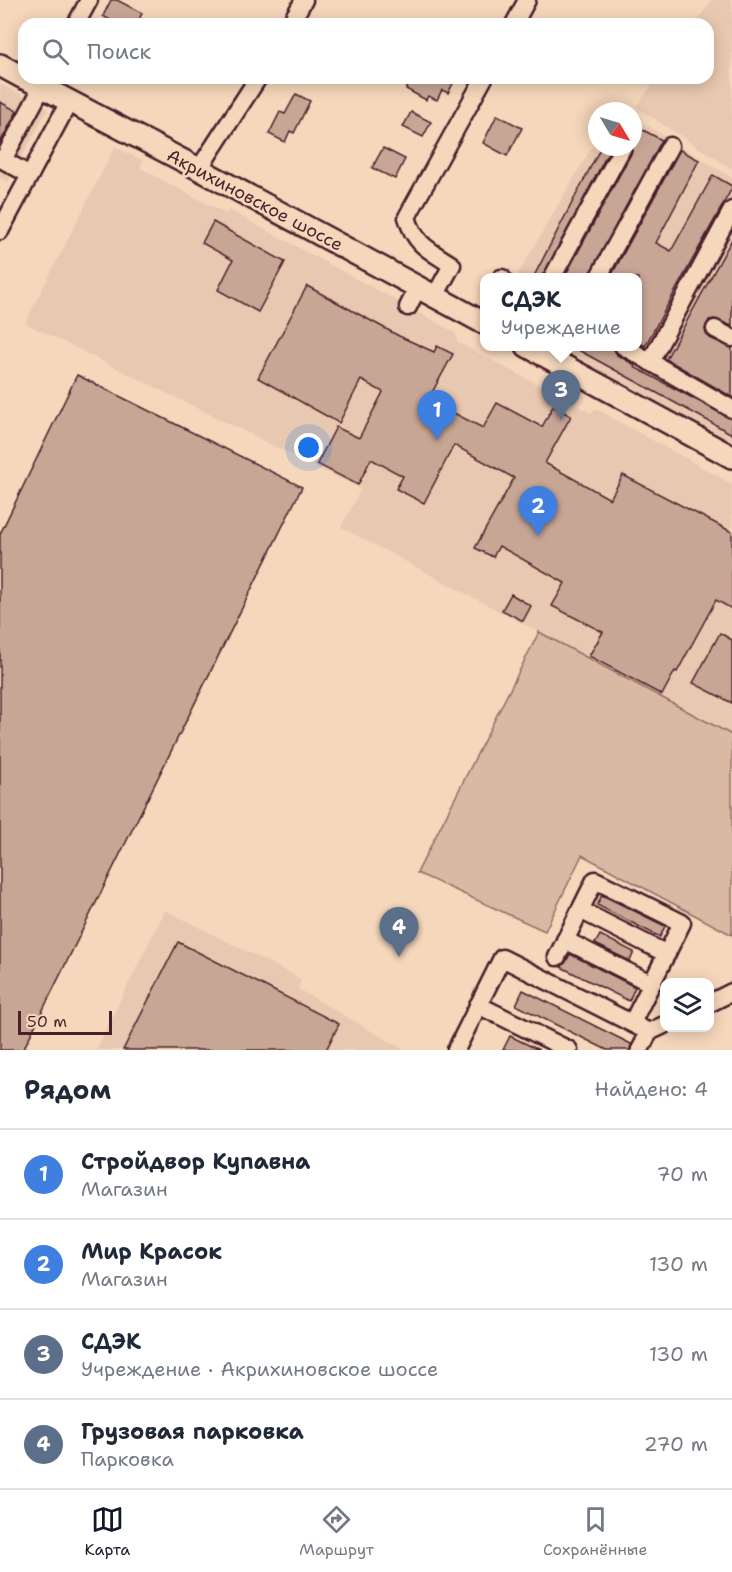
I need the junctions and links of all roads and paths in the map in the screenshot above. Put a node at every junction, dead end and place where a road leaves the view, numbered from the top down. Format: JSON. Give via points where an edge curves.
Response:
{"nodes":[{"id":1,"x":89,"y":0,"type":"edge"},
{"id":2,"x":304,"y":0,"type":"edge"},
{"id":3,"x":527,"y":0,"type":"edge"},
{"id":4,"x":79,"y":18,"type":"edge"},
{"id":5,"x":294,"y":18,"type":"edge"},
{"id":6,"x":517,"y":18,"type":"edge"},
{"id":7,"x":0,"y":65,"type":"edge"},
{"id":8,"x":18,"y":73,"type":"edge"},
{"id":9,"x":33,"y":84,"type":"edge"},
{"id":10,"x":41,"y":84,"type":"edge"},
{"id":11,"x":254,"y":84,"type":"edge"},
{"id":12,"x":481,"y":84,"type":"edge"},
{"id":13,"x":69,"y":102,"type":"junction"},
{"id":14,"x":670,"y":146,"type":"dead end"},
{"id":15,"x":618,"y":156,"type":"edge"},
{"id":16,"x":199,"y":169,"type":"junction"},
{"id":17,"x":30,"y":175,"type":"junction"},
{"id":18,"x":732,"y":210,"type":"edge"},
{"id":19,"x":0,"y":231,"type":"edge"},
{"id":20,"x":555,"y":273,"type":"edge"},
{"id":21,"x":601,"y":273,"type":"edge"},
{"id":22,"x":427,"y":292,"type":"junction"},
{"id":23,"x":408,"y":307,"type":"dead end"},
{"id":24,"x":480,"y":316,"type":"edge"},
{"id":25,"x":715,"y":330,"type":"dead end"},
{"id":26,"x":732,"y":338,"type":"edge"},
{"id":27,"x":536,"y":351,"type":"edge"},
{"id":28,"x":631,"y":351,"type":"edge"},
{"id":29,"x":650,"y":362,"type":"junction"},
{"id":30,"x":732,"y":409,"type":"edge"},
{"id":31,"x":732,"y":457,"type":"edge"},
{"id":32,"x":580,"y":910,"type":"junction"},
{"id":33,"x":565,"y":940,"type":"junction"},
{"id":34,"x":667,"y":954,"type":"junction"},
{"id":35,"x":556,"y":957,"type":"dead end"},
{"id":36,"x":652,"y":984,"type":"junction"},
{"id":37,"x":732,"y":992,"type":"edge"},
{"id":38,"x":714,"y":1001,"type":"edge"},
{"id":39,"x":478,"y":1005,"type":"junction"},
{"id":40,"x":632,"y":1023,"type":"junction"},
{"id":41,"x":657,"y":1029,"type":"edge"},
{"id":42,"x":456,"y":1050,"type":"edge"},
{"id":43,"x":569,"y":1050,"type":"edge"},
{"id":44,"x":640,"y":1050,"type":"edge"}],
"edges":[{"from":1,"to":4,"type":"street"},
{"from":2,"to":5,"type":"street"},
{"from":3,"to":6,"type":"street"},
{"from":7,"to":8,"type":"main road","name":"Акрихиновское шоссе"},
{"from":9,"to":17,"type":"street","via":[[3,160]]},
{"from":10,"to":13,"type":"main road","name":"Акрихиновское шоссе"},
{"from":11,"to":16,"type":"street"},
{"from":12,"to":22,"type":"street","via":[[407,217],[412,234],[422,246],[452,265]]},
{"from":13,"to":16,"type":"main road","name":"Акрихиновское шоссе"},
{"from":13,"to":17,"type":"street"},
{"from":14,"to":21,"type":"street"},
{"from":15,"to":20,"type":"street"},
{"from":16,"to":22,"type":"main road","name":"Акрихиновское шоссе"},
{"from":17,"to":19,"type":"street"},
{"from":18,"to":29,"type":"street"},
{"from":22,"to":23,"type":"street"},
{"from":22,"to":24,"type":"main road","name":"Акрихиновское шоссе"},
{"from":25,"to":26,"type":"street"},
{"from":27,"to":31,"type":"main road"},
{"from":28,"to":29,"type":"street"},
{"from":29,"to":30,"type":"street"},
{"from":32,"to":33,"type":"street"},
{"from":32,"to":34,"type":"street"},
{"from":32,"to":34,"type":"street","via":[[595,880],[682,923]]},
{"from":33,"to":35,"type":"street"},
{"from":33,"to":36,"type":"street"},
{"from":34,"to":36,"type":"street"},
{"from":36,"to":40,"type":"street"},
{"from":37,"to":38,"type":"street"},
{"from":39,"to":40,"type":"street","via":[[501,958]]},
{"from":39,"to":42,"type":"street"},
{"from":39,"to":43,"type":"street"},
{"from":40,"to":41,"type":"street"},
{"from":41,"to":44,"type":"street"}]}
